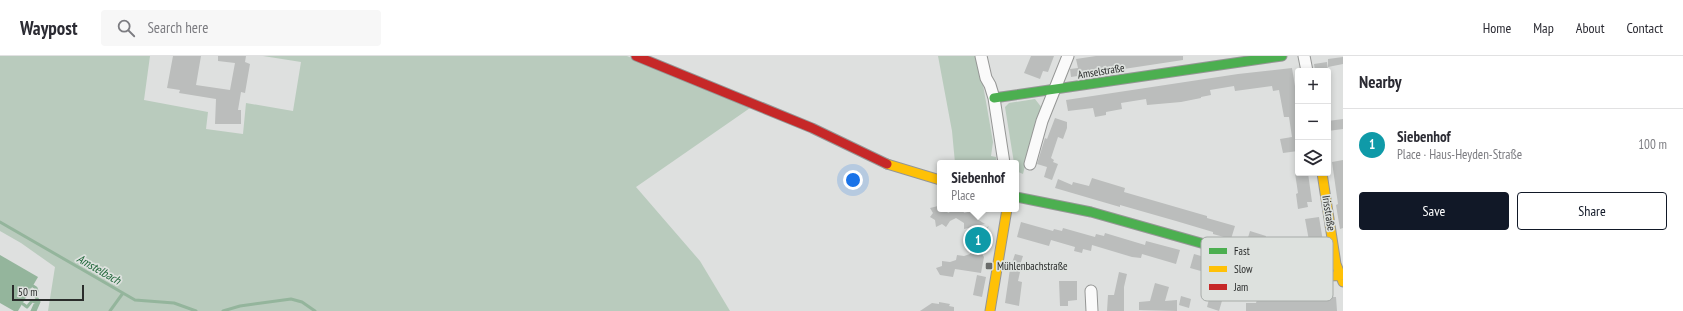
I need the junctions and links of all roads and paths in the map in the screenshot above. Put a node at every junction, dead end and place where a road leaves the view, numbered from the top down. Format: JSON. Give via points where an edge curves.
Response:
{"nodes":[{"id":1,"x":636,"y":56,"type":"edge"},
{"id":2,"x":981,"y":56,"type":"edge"},
{"id":3,"x":1068,"y":56,"type":"edge"},
{"id":4,"x":1282,"y":56,"type":"edge"},
{"id":5,"x":1304,"y":56,"type":"edge"},
{"id":6,"x":1306,"y":68,"type":"edge"},
{"id":7,"x":1055,"y":90,"type":"junction"},
{"id":8,"x":994,"y":98,"type":"junction"},
{"id":9,"x":1004,"y":160,"type":"edge"},
{"id":10,"x":1030,"y":164,"type":"dead end"},
{"id":11,"x":1322,"y":176,"type":"edge"},
{"id":12,"x":937,"y":179,"type":"edge"},
{"id":13,"x":1019,"y":198,"type":"edge"},
{"id":14,"x":1006,"y":212,"type":"edge"},
{"id":15,"x":1332,"y":237,"type":"edge"},
{"id":16,"x":1201,"y":243,"type":"edge"},
{"id":17,"x":1333,"y":244,"type":"edge"},
{"id":18,"x":1342,"y":278,"type":"edge"},
{"id":19,"x":1091,"y":292,"type":"dead end"},
{"id":20,"x":990,"y":311,"type":"edge"},
{"id":21,"x":1092,"y":311,"type":"edge"}],
"edges":[{"from":1,"to":12,"type":"street","via":[[812,128],[881,162]]},
{"from":2,"to":8,"type":"street"},
{"from":3,"to":7,"type":"street"},
{"from":4,"to":7,"type":"street","name":"Amselstraße"},
{"from":5,"to":6,"type":"street"},
{"from":7,"to":8,"type":"street","name":"Amselstraße"},
{"from":7,"to":10,"type":"street","via":[[1042,121]]},
{"from":8,"to":9,"type":"street"},
{"from":11,"to":15,"type":"street","name":"Irisstraße"},
{"from":13,"to":16,"type":"street","via":[[1121,220]]},
{"from":14,"to":20,"type":"street"},
{"from":17,"to":18,"type":"street","name":"Irisstraße","via":[[1336,264]]},
{"from":19,"to":21,"type":"street"}]}
